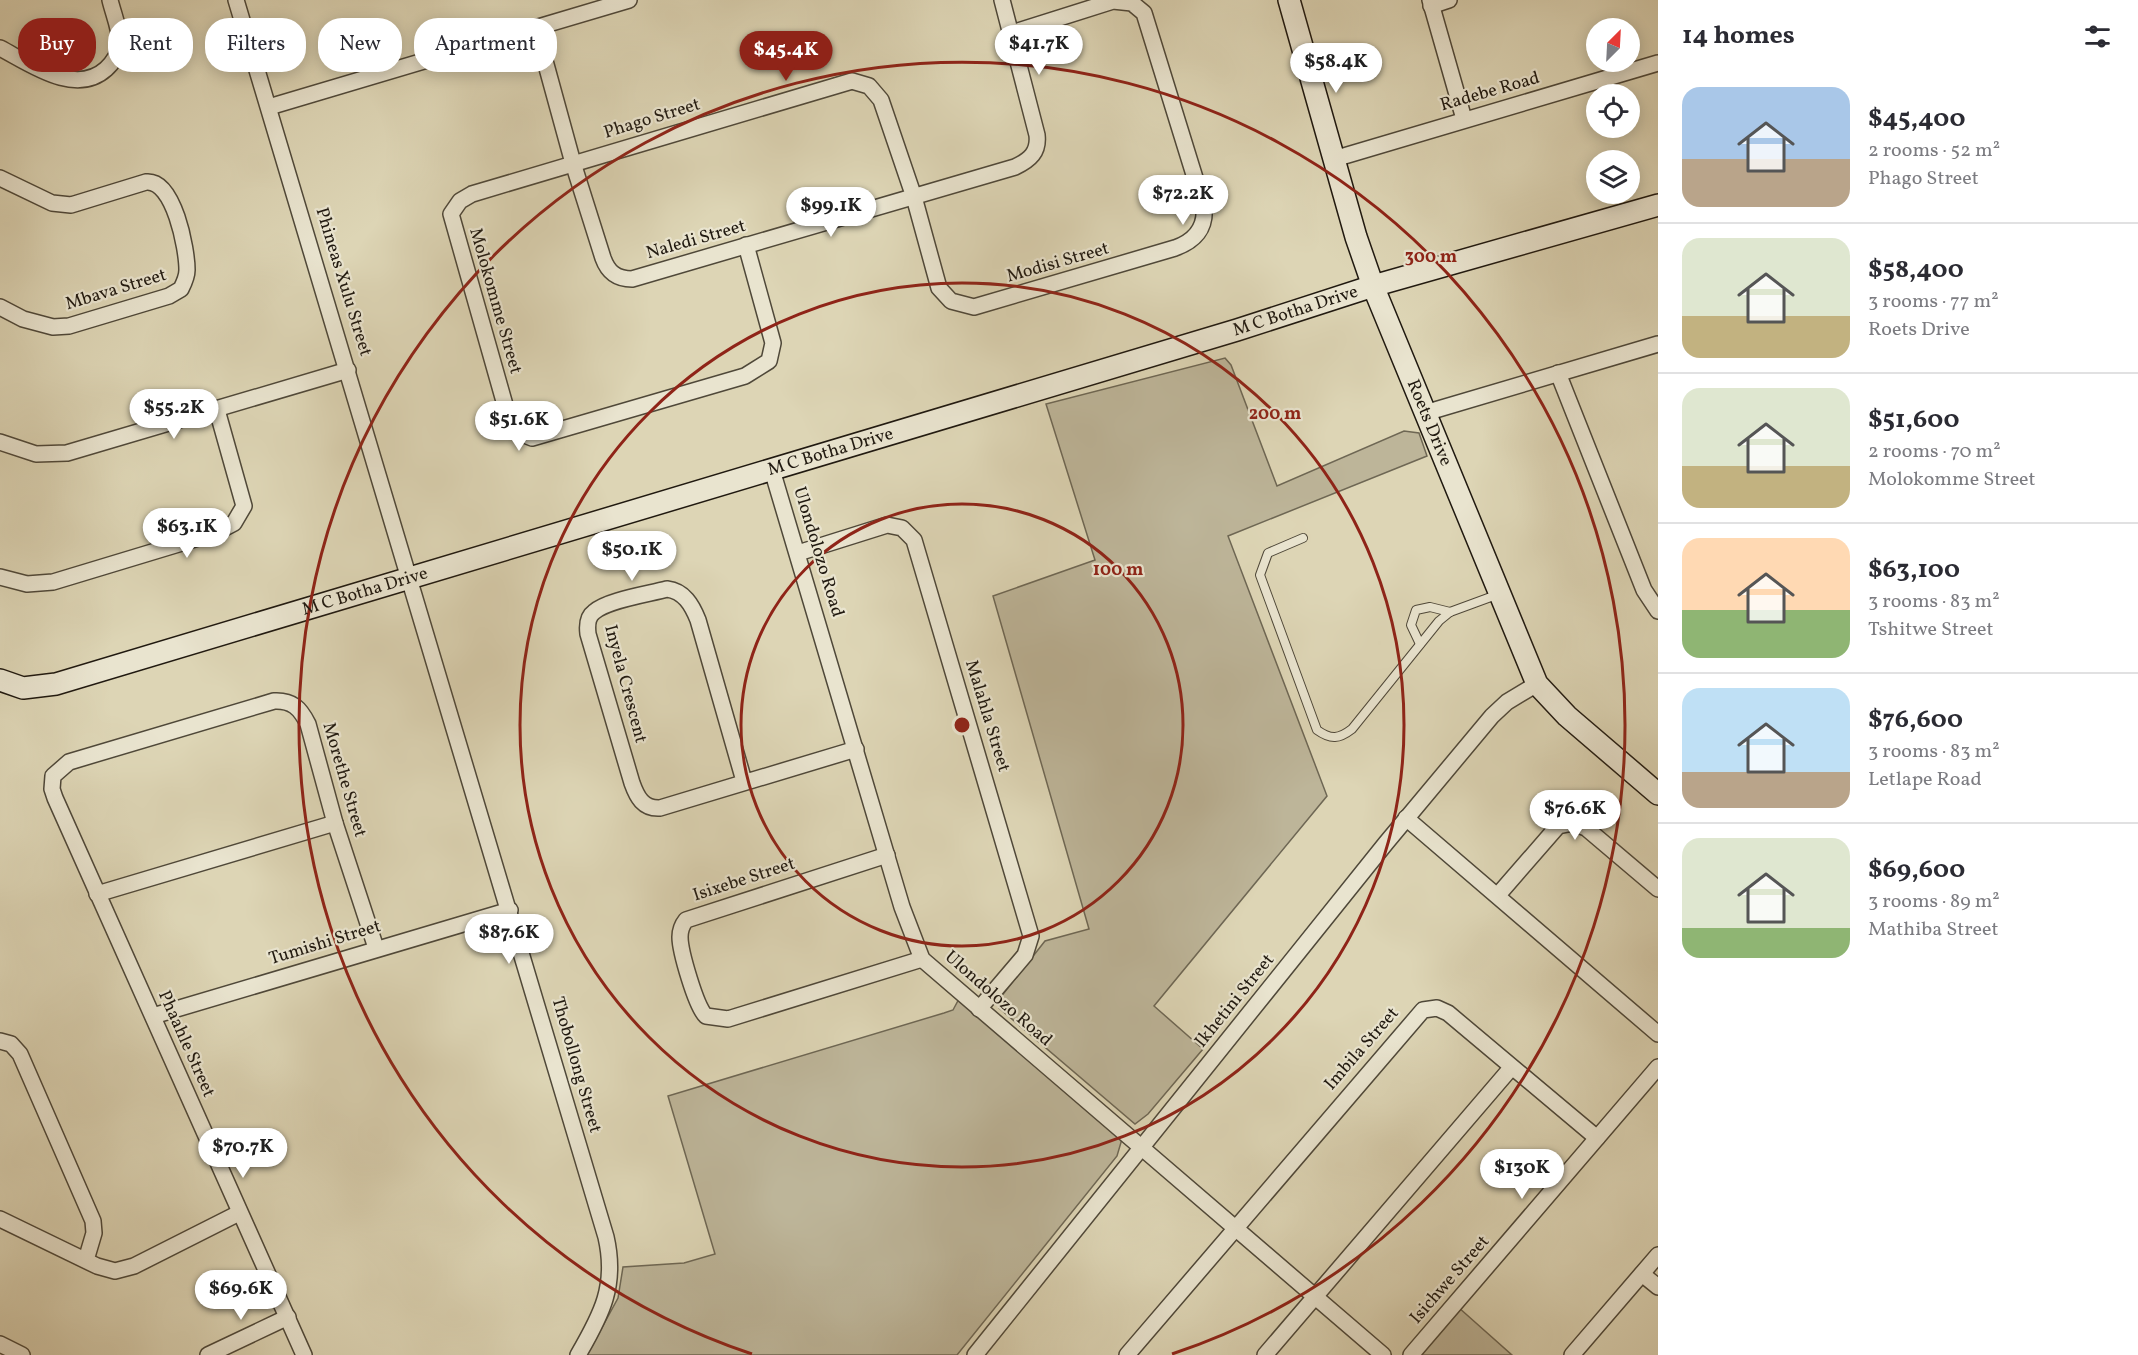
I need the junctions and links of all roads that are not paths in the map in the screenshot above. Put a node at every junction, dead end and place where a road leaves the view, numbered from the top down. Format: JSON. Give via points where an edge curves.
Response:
{"nodes":[{"id":1,"x":110,"y":0,"type":"edge"},
{"id":2,"x":236,"y":0,"type":"edge"},
{"id":3,"x":629,"y":0,"type":"edge"},
{"id":4,"x":1002,"y":0,"type":"edge"},
{"id":5,"x":1288,"y":0,"type":"edge"},
{"id":6,"x":1449,"y":0,"type":"edge"},
{"id":7,"x":1430,"y":3,"type":"edge"},
{"id":8,"x":557,"y":22,"type":"edge"},
{"id":9,"x":1012,"y":33,"type":"junction"},
{"id":10,"x":0,"y":48,"type":"edge"},
{"id":11,"x":1658,"y":63,"type":"edge"},
{"id":12,"x":414,"y":64,"type":"edge"},
{"id":13,"x":548,"y":72,"type":"edge"},
{"id":14,"x":269,"y":107,"type":"junction"},
{"id":15,"x":1464,"y":119,"type":"junction"},
{"id":16,"x":1334,"y":159,"type":"junction"},
{"id":17,"x":573,"y":163,"type":"junction"},
{"id":18,"x":0,"y":178,"type":"edge"},
{"id":19,"x":914,"y":197,"type":"junction"},
{"id":20,"x":1658,"y":205,"type":"edge"},
{"id":21,"x":746,"y":245,"type":"junction"},
{"id":22,"x":1373,"y":286,"type":"junction"},
{"id":23,"x":0,"y":307,"type":"edge"},
{"id":24,"x":1658,"y":344,"type":"edge"},
{"id":25,"x":348,"y":369,"type":"junction"},
{"id":26,"x":1558,"y":373,"type":"junction"},
{"id":27,"x":217,"y":410,"type":"junction"},
{"id":28,"x":1425,"y":413,"type":"junction"},
{"id":29,"x":0,"y":442,"type":"edge"},
{"id":30,"x":772,"y":470,"type":"junction"},
{"id":31,"x":1303,"y":538,"type":"dead end"},
{"id":32,"x":798,"y":553,"type":"junction"},
{"id":33,"x":0,"y":577,"type":"edge"},
{"id":34,"x":409,"y":577,"type":"junction"},
{"id":35,"x":1500,"y":593,"type":"junction"},
{"id":36,"x":1658,"y":611,"type":"edge"},
{"id":37,"x":1450,"y":612,"type":"junction"},
{"id":38,"x":1420,"y":644,"type":"junction"},
{"id":39,"x":0,"y":680,"type":"edge"},
{"id":40,"x":1537,"y":684,"type":"junction"},
{"id":41,"x":856,"y":749,"type":"junction"},
{"id":42,"x":52,"y":781,"type":"joint"},
{"id":43,"x":744,"y":781,"type":"junction"},
{"id":44,"x":1658,"y":794,"type":"edge"},
{"id":45,"x":1406,"y":818,"type":"junction"},
{"id":46,"x":335,"y":824,"type":"junction"},
{"id":47,"x":887,"y":855,"type":"junction"},
{"id":48,"x":1658,"y":889,"type":"edge"},
{"id":49,"x":97,"y":894,"type":"junction"},
{"id":50,"x":1498,"y":895,"type":"junction"},
{"id":51,"x":510,"y":910,"type":"junction"},
{"id":52,"x":376,"y":948,"type":"junction"},
{"id":53,"x":922,"y":959,"type":"junction"},
{"id":54,"x":979,"y":1009,"type":"junction"},
{"id":55,"x":153,"y":1016,"type":"junction"},
{"id":56,"x":1658,"y":1034,"type":"edge"},
{"id":57,"x":0,"y":1041,"type":"edge"},
{"id":58,"x":1658,"y":1067,"type":"edge"},
{"id":59,"x":1511,"y":1068,"type":"junction"},
{"id":60,"x":1597,"y":1138,"type":"junction"},
{"id":61,"x":1143,"y":1148,"type":"junction"},
{"id":62,"x":239,"y":1213,"type":"junction"},
{"id":63,"x":0,"y":1219,"type":"edge"},
{"id":64,"x":1234,"y":1227,"type":"junction"},
{"id":65,"x":1658,"y":1255,"type":"edge"},
{"id":66,"x":86,"y":1260,"type":"junction"},
{"id":67,"x":1642,"y":1274,"type":"junction"},
{"id":68,"x":1658,"y":1287,"type":"edge"},
{"id":69,"x":1314,"y":1297,"type":"junction"},
{"id":70,"x":288,"y":1317,"type":"junction"},
{"id":71,"x":0,"y":1344,"type":"edge"},
{"id":72,"x":21,"y":1355,"type":"edge"},
{"id":73,"x":208,"y":1355,"type":"edge"},
{"id":74,"x":304,"y":1355,"type":"edge"},
{"id":75,"x":578,"y":1355,"type":"edge"},
{"id":76,"x":975,"y":1355,"type":"edge"},
{"id":77,"x":1127,"y":1355,"type":"edge"},
{"id":78,"x":1264,"y":1355,"type":"edge"},
{"id":79,"x":1383,"y":1355,"type":"edge"},
{"id":80,"x":1412,"y":1355,"type":"edge"},
{"id":81,"x":1572,"y":1355,"type":"edge"}],
"edges":[{"from":1,"to":10,"type":"street","via":[[120,46],[114,60],[100,74],[68,80]]},
{"from":2,"to":14,"type":"street","name":"Phineas Xulu Street"},
{"from":3,"to":8,"type":"street"},
{"from":4,"to":9,"type":"street"},
{"from":5,"to":16,"type":"street","name":"Roets Drive"},
{"from":6,"to":7,"type":"street"},
{"from":7,"to":15,"type":"street"},
{"from":9,"to":19,"type":"street","name":"Naledi Street","via":[[1037,135],[1035,152],[1015,167]]},
{"from":9,"to":19,"type":"street","name":"Modisi Street","via":[[1113,1],[1132,3],[1144,13],[1204,207],[1201,229],[1190,242],[1175,248],[967,307],[951,301],[939,288]]},
{"from":11,"to":15,"type":"street","name":"Radebe Road"},
{"from":12,"to":14,"type":"street"},
{"from":13,"to":17,"type":"street","name":"Naledi Street"},
{"from":14,"to":25,"type":"street","name":"Phineas Xulu Street"},
{"from":15,"to":16,"type":"street","name":"Radebe Road"},
{"from":16,"to":22,"type":"street","name":"Roets Drive"},
{"from":17,"to":19,"type":"street","name":"Phago Street","via":[[852,81],[869,86],[881,100]]},
{"from":17,"to":21,"type":"street","name":"Naledi Street","via":[[603,258],[610,272],[620,278],[632,279]]},
{"from":17,"to":21,"type":"street","name":"Molokomme Street","via":[[466,197],[451,214],[509,419],[523,435],[532,438],[557,433],[745,376],[763,367],[769,361],[772,343]]},
{"from":18,"to":23,"type":"street","name":"Mbava Street","via":[[52,203],[71,205],[147,182],[157,183],[173,203],[187,270],[181,289],[169,296],[69,326],[40,325]]},
{"from":19,"to":21,"type":"street","name":"Naledi Street"},
{"from":20,"to":22,"type":"street","name":"M C Botha Drive"},
{"from":22,"to":28,"type":"street","name":"Roets Drive"},
{"from":22,"to":30,"type":"street","name":"M C Botha Drive"},
{"from":24,"to":26,"type":"street"},
{"from":25,"to":27,"type":"street"},
{"from":25,"to":34,"type":"street","name":"Phineas Xulu Street"},
{"from":26,"to":28,"type":"street"},
{"from":26,"to":36,"type":"street","via":[[1644,590]]},
{"from":27,"to":29,"type":"street","via":[[67,453],[36,454]]},
{"from":27,"to":33,"type":"street","via":[[244,506],[234,523],[215,533],[53,582],[27,584]]},
{"from":28,"to":35,"type":"street","name":"Roets Drive"},
{"from":30,"to":32,"type":"street","name":"Ulondolozo Road"},
{"from":30,"to":34,"type":"street","name":"M C Botha Drive"},
{"from":31,"to":38,"type":"lane","via":[[1268,553],[1260,575],[1317,730],[1327,737],[1341,738],[1352,729]]},
{"from":32,"to":41,"type":"street","name":"Ulondolozo Road"},
{"from":32,"to":54,"type":"street","name":"Malahla Street","via":[[887,525],[902,528],[914,540],[1031,936],[1025,955]]},
{"from":34,"to":39,"type":"street","name":"M C Botha Drive","via":[[56,684],[23,688]]},
{"from":34,"to":51,"type":"street","name":"Thobollong Street"},
{"from":35,"to":37,"type":"lane"},
{"from":35,"to":40,"type":"street","name":"Roets Drive"},
{"from":37,"to":38,"type":"lane"},
{"from":37,"to":38,"type":"lane","via":[[1430,607],[1416,610],[1411,625]]},
{"from":40,"to":44,"type":"street","name":"Roets Drive","via":[[1567,716]]},
{"from":40,"to":45,"type":"street","name":"Ikhetini Street","via":[[1492,716]]},
{"from":41,"to":43,"type":"street","name":"Inyela Crescent"},
{"from":41,"to":47,"type":"street","name":"Ulondolozo Road"},
{"from":42,"to":46,"type":"street","name":"Morethe Street","via":[[69,762],[284,701],[297,707],[308,724]]},
{"from":42,"to":49,"type":"street","name":"Phaahle Street","via":[[55,798]]},
{"from":43,"to":43,"type":"street","name":"Inyela Crescent","via":[[660,808],[648,807],[639,799],[588,634],[592,613],[667,589],[675,590],[688,601],[698,620]]},
{"from":45,"to":50,"type":"street"},
{"from":45,"to":61,"type":"street","name":"Ikhetini Street"},
{"from":46,"to":49,"type":"street"},
{"from":46,"to":52,"type":"street","name":"Morethe Street"},
{"from":47,"to":53,"type":"street","name":"Ulondolozo Road"},
{"from":47,"to":53,"type":"street","name":"Isixebe Street","via":[[687,920],[680,943],[698,1004],[706,1016],[728,1019]]},
{"from":48,"to":50,"type":"street","via":[[1592,832],[1573,823],[1558,826]]},
{"from":49,"to":55,"type":"street","name":"Phaahle Street"},
{"from":50,"to":56,"type":"street"},
{"from":51,"to":52,"type":"street","name":"Tumishi Street"},
{"from":51,"to":75,"type":"street","name":"Thobollong Street","via":[[610,1253],[606,1298]]},
{"from":52,"to":55,"type":"street","name":"Tumishi Street"},
{"from":53,"to":54,"type":"street","name":"Ulondolozo Road"},
{"from":54,"to":61,"type":"street","name":"Ulondolozo Road"},
{"from":55,"to":62,"type":"street","name":"Phaahle Street"},
{"from":57,"to":66,"type":"street","via":[[11,1044],[20,1054],[93,1221],[94,1233]]},
{"from":58,"to":60,"type":"street","name":"Isichwe Street"},
{"from":59,"to":60,"type":"street","name":"Imbila Street"},
{"from":59,"to":64,"type":"street","name":"Imbila Street","via":[[1448,1013],[1437,1008],[1423,1010]]},
{"from":59,"to":69,"type":"street"},
{"from":60,"to":80,"type":"street","name":"Isichwe Street"},
{"from":61,"to":64,"type":"street","name":"Ulondolozo Road"},
{"from":61,"to":76,"type":"street","name":"Ikhetini Street"},
{"from":62,"to":66,"type":"street","via":[[124,1269],[108,1270]]},
{"from":62,"to":70,"type":"street","name":"Phaahle Street"},
{"from":63,"to":66,"type":"street"},
{"from":64,"to":69,"type":"street","name":"Ulondolozo Road"},
{"from":64,"to":77,"type":"street"},
{"from":65,"to":67,"type":"street"},
{"from":67,"to":68,"type":"street"},
{"from":67,"to":81,"type":"street"},
{"from":69,"to":78,"type":"street"},
{"from":69,"to":79,"type":"street","name":"Ulondolozo Road"},
{"from":70,"to":73,"type":"street"},
{"from":70,"to":74,"type":"street","name":"Phaahle Street"},
{"from":71,"to":72,"type":"street"}]}
